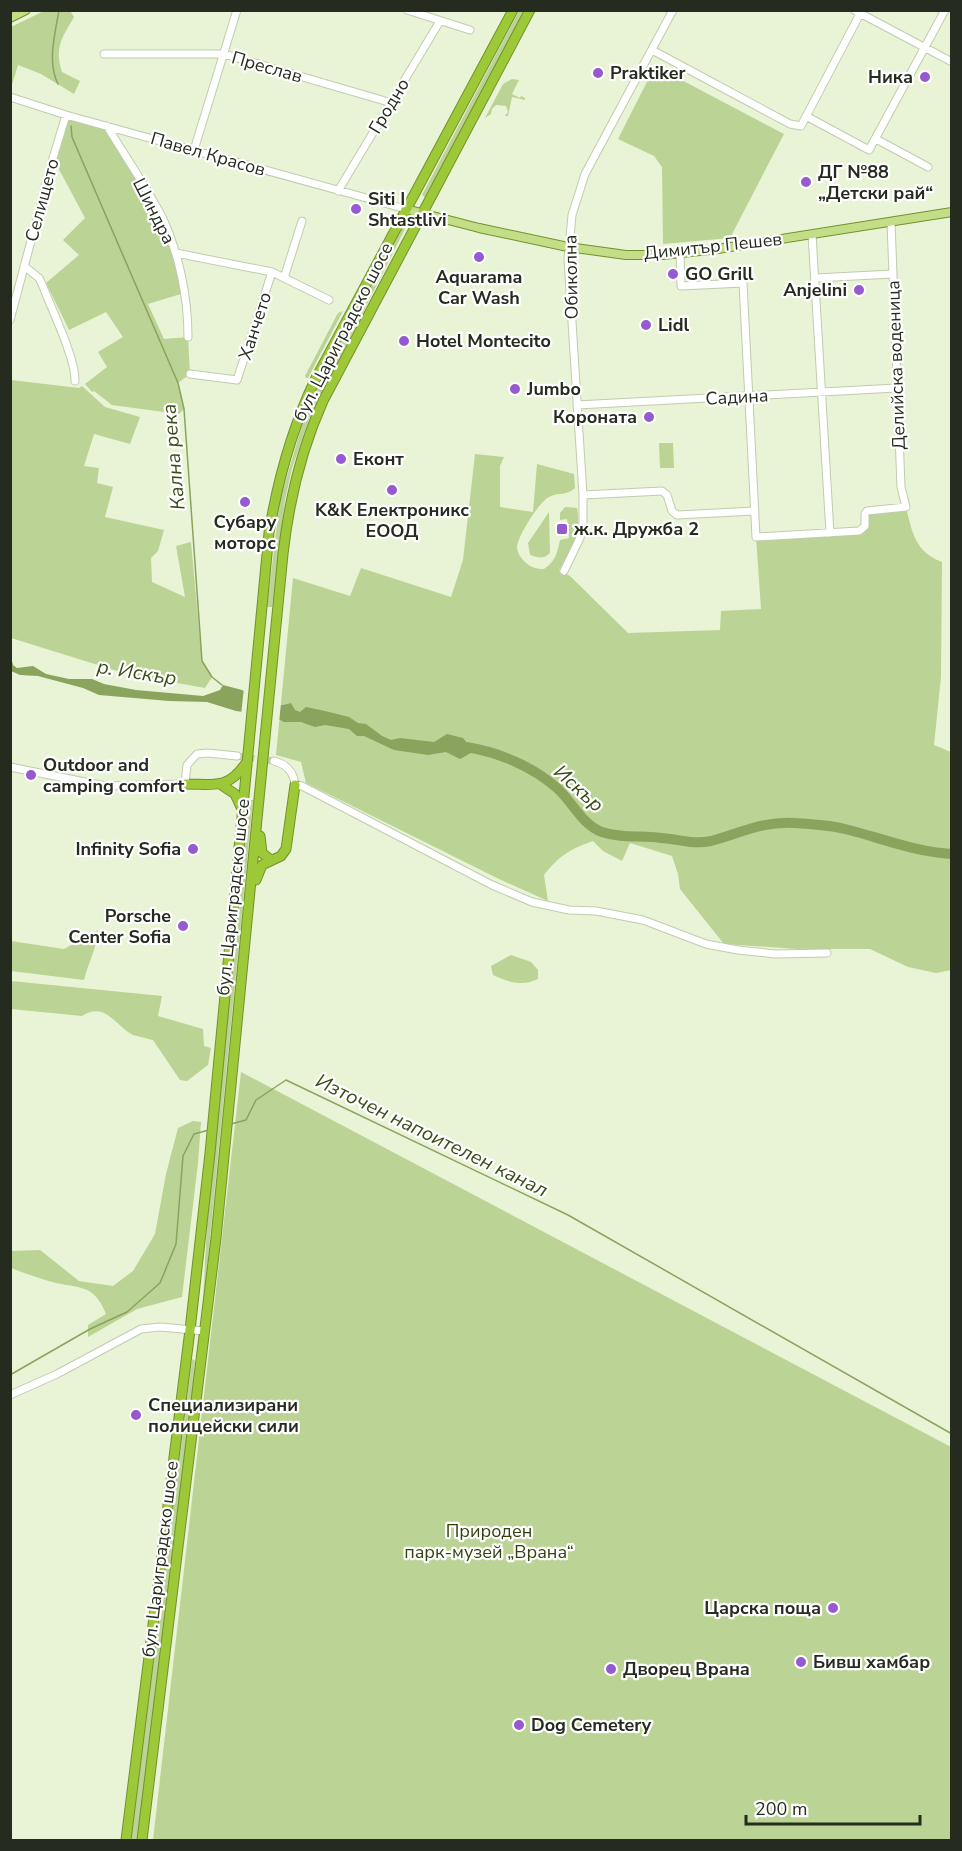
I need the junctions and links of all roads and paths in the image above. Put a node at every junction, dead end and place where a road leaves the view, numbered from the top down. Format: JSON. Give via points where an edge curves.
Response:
{"nodes":[{"id":1,"x":237,"y":10,"type":"edge"},
{"id":2,"x":407,"y":10,"type":"edge"},
{"id":3,"x":513,"y":10,"type":"edge"},
{"id":4,"x":530,"y":10,"type":"edge"},
{"id":5,"x":673,"y":10,"type":"edge"},
{"id":6,"x":945,"y":10,"type":"edge"},
{"id":7,"x":25,"y":11,"type":"edge"},
{"id":8,"x":859,"y":12,"type":"edge"},
{"id":9,"x":10,"y":18,"type":"edge"},
{"id":10,"x":440,"y":21,"type":"junction"},
{"id":11,"x":470,"y":30,"type":"dead end"},
{"id":12,"x":924,"y":48,"type":"junction"},
{"id":13,"x":652,"y":50,"type":"junction"},
{"id":14,"x":104,"y":54,"type":"dead end"},
{"id":15,"x":224,"y":54,"type":"junction"},
{"id":16,"x":951,"y":62,"type":"edge"},
{"id":17,"x":10,"y":97,"type":"edge"},
{"id":18,"x":392,"y":103,"type":"junction"},
{"id":19,"x":66,"y":115,"type":"junction"},
{"id":20,"x":806,"y":116,"type":"junction"},
{"id":21,"x":107,"y":126,"type":"junction"},
{"id":22,"x":876,"y":139,"type":"junction"},
{"id":23,"x":194,"y":150,"type":"junction"},
{"id":24,"x":928,"y":167,"type":"dead end"},
{"id":25,"x":338,"y":191,"type":"junction"},
{"id":26,"x":406,"y":209,"type":"junction"},
{"id":27,"x":951,"y":212,"type":"edge"},
{"id":28,"x":422,"y":213,"type":"junction"},
{"id":29,"x":302,"y":221,"type":"dead end"},
{"id":30,"x":891,"y":222,"type":"junction"},
{"id":31,"x":813,"y":234,"type":"junction"},
{"id":32,"x":568,"y":247,"type":"junction"},
{"id":33,"x":176,"y":253,"type":"junction"},
{"id":34,"x":680,"y":254,"type":"junction"},
{"id":35,"x":24,"y":266,"type":"junction"},
{"id":36,"x":272,"y":272,"type":"junction"},
{"id":37,"x":893,"y":274,"type":"junction"},
{"id":38,"x":284,"y":278,"type":"junction"},
{"id":39,"x":815,"y":278,"type":"junction"},
{"id":40,"x":329,"y":300,"type":"dead end"},
{"id":41,"x":12,"y":310,"type":"edge"},
{"id":42,"x":10,"y":320,"type":"edge"},
{"id":43,"x":188,"y":337,"type":"dead end"},
{"id":44,"x":190,"y":374,"type":"dead end"},
{"id":45,"x":75,"y":381,"type":"dead end"},
{"id":46,"x":896,"y":388,"type":"junction"},
{"id":47,"x":822,"y":392,"type":"junction"},
{"id":48,"x":749,"y":396,"type":"junction"},
{"id":49,"x":577,"y":405,"type":"junction"},
{"id":50,"x":584,"y":495,"type":"junction"},
{"id":51,"x":755,"y":511,"type":"junction"},
{"id":52,"x":830,"y":533,"type":"junction"},
{"id":53,"x":564,"y":571,"type":"dead end"},
{"id":54,"x":237,"y":756,"type":"tunnel mouth"},
{"id":55,"x":247,"y":761,"type":"junction"},
{"id":56,"x":274,"y":761,"type":"tunnel mouth"},
{"id":57,"x":10,"y":767,"type":"edge"},
{"id":58,"x":185,"y":784,"type":"junction"},
{"id":59,"x":220,"y":784,"type":"junction"},
{"id":60,"x":295,"y":785,"type":"junction"},
{"id":61,"x":242,"y":810,"type":"junction"},
{"id":62,"x":258,"y":816,"type":"junction"},
{"id":63,"x":271,"y":860,"type":"junction"},
{"id":64,"x":248,"y":912,"type":"junction"},
{"id":65,"x":827,"y":953,"type":"dead end"},
{"id":66,"x":190,"y":1330,"type":"junction"},
{"id":67,"x":205,"y":1331,"type":"junction"},
{"id":68,"x":10,"y":1395,"type":"edge"},
{"id":69,"x":126,"y":1840,"type":"edge"},
{"id":70,"x":142,"y":1840,"type":"edge"}],
"edges":[{"from":1,"to":15,"type":"street"},
{"from":2,"to":10,"type":"street"},
{"from":3,"to":26,"type":"highway","name":"бул. Цариградско шосе"},
{"from":4,"to":28,"type":"highway","name":"бул. Цариградско шосе"},
{"from":5,"to":13,"type":"street","name":"Обиколна"},
{"from":6,"to":12,"type":"street"},
{"from":7,"to":9,"type":"main road"},
{"from":8,"to":12,"type":"street"},
{"from":8,"to":20,"type":"street"},
{"from":10,"to":11,"type":"street"},
{"from":10,"to":18,"type":"street","name":"Гродно"},
{"from":12,"to":16,"type":"street"},
{"from":12,"to":22,"type":"street"},
{"from":13,"to":20,"type":"street","via":[[790,124],[801,126]]},
{"from":13,"to":32,"type":"street","name":"Обиколна","via":[[582,182]]},
{"from":14,"to":15,"type":"street","name":"Преслав"},
{"from":15,"to":18,"type":"street","name":"Преслав"},
{"from":15,"to":23,"type":"street"},
{"from":17,"to":19,"type":"street","name":"Павел Красов"},
{"from":18,"to":25,"type":"street","name":"Гродно"},
{"from":19,"to":21,"type":"street","name":"Павел Красов"},
{"from":19,"to":35,"type":"street","name":"Селището"},
{"from":20,"to":22,"type":"street","via":[[869,150]]},
{"from":21,"to":23,"type":"street","name":"Павел Красов"},
{"from":21,"to":33,"type":"street","name":"Шиндра","via":[[162,217]]},
{"from":22,"to":24,"type":"street"},
{"from":23,"to":25,"type":"street","name":"Павел Красов"},
{"from":25,"to":26,"type":"street","name":"Павел Красов"},
{"from":26,"to":28,"type":"main road","name":"Димитър Пешев"},
{"from":26,"to":55,"type":"highway","name":"бул. Цариградско шосе","via":[[316,378],[288,446],[269,533]]},
{"from":27,"to":30,"type":"main road","name":"Димитър Пешев"},
{"from":28,"to":32,"type":"main road","name":"Димитър Пешев"},
{"from":28,"to":62,"type":"highway","name":"бул. Цариградско шосе","via":[[331,384],[309,434],[295,482],[287,522]]},
{"from":29,"to":38,"type":"street","name":"Ханчето"},
{"from":30,"to":31,"type":"main road","name":"Димитър Пешев"},
{"from":30,"to":37,"type":"street","name":"Делийска воденица"},
{"from":31,"to":34,"type":"main road","name":"Димитър Пешев"},
{"from":31,"to":39,"type":"street"},
{"from":32,"to":34,"type":"main road","name":"Димитър Пешев","via":[[626,255]]},
{"from":32,"to":49,"type":"street","name":"Обиколна"},
{"from":33,"to":36,"type":"street"},
{"from":33,"to":43,"type":"street","name":"Шиндра"},
{"from":34,"to":48,"type":"street","via":[[681,286],[743,283]]},
{"from":35,"to":41,"type":"street","name":"Селището"},
{"from":35,"to":45,"type":"street","via":[[42,284],[65,342]]},
{"from":36,"to":38,"type":"street"},
{"from":36,"to":44,"type":"street","name":"Ханчето","via":[[237,380]]},
{"from":37,"to":39,"type":"street"},
{"from":37,"to":46,"type":"street","name":"Делийска воденица"},
{"from":38,"to":40,"type":"street"},
{"from":39,"to":47,"type":"street"},
{"from":41,"to":42,"type":"street","name":"Селището"},
{"from":46,"to":47,"type":"street","name":"Садина"},
{"from":46,"to":52,"type":"street","name":"Делийска воденица","via":[[901,487],[906,507],[867,511],[865,526],[859,531]]},
{"from":47,"to":48,"type":"street","name":"Садина"},
{"from":47,"to":52,"type":"street"},
{"from":48,"to":49,"type":"street","name":"Садина"},
{"from":48,"to":51,"type":"street"},
{"from":49,"to":50,"type":"street","name":"Обиколна"},
{"from":50,"to":51,"type":"street","via":[[662,491],[676,514]]},
{"from":50,"to":53,"type":"street","name":"Обиколна","via":[[584,525]]},
{"from":51,"to":52,"type":"street","via":[[756,537]]},
{"from":54,"to":58,"type":"street","via":[[197,754],[187,765]]},
{"from":55,"to":59,"type":"highway","via":[[235,778]]},
{"from":55,"to":61,"type":"highway","name":"бул. Цариградско шосе"},
{"from":56,"to":60,"type":"street","via":[[287,767]]},
{"from":57,"to":58,"type":"street","via":[[105,786]]},
{"from":58,"to":59,"type":"highway"},
{"from":59,"to":61,"type":"highway","via":[[235,794]]},
{"from":60,"to":63,"type":"highway","via":[[286,849]]},
{"from":60,"to":65,"type":"street","via":[[532,902],[643,920],[722,948],[775,954]]},
{"from":61,"to":66,"type":"highway","name":"бул. Цариградско шосе"},
{"from":62,"to":63,"type":"highway","via":[[261,849]]},
{"from":62,"to":64,"type":"highway","name":"бул. Цариградско шосе"},
{"from":63,"to":64,"type":"highway","via":[[258,870]]},
{"from":64,"to":67,"type":"highway","name":"бул. Цариградско шосе"},
{"from":66,"to":67,"type":"street"},
{"from":66,"to":68,"type":"street","via":[[141,1329]]},
{"from":66,"to":69,"type":"highway","name":"бул. Цариградско шосе"},
{"from":67,"to":70,"type":"highway","name":"бул. Цариградско шосе"}]}
